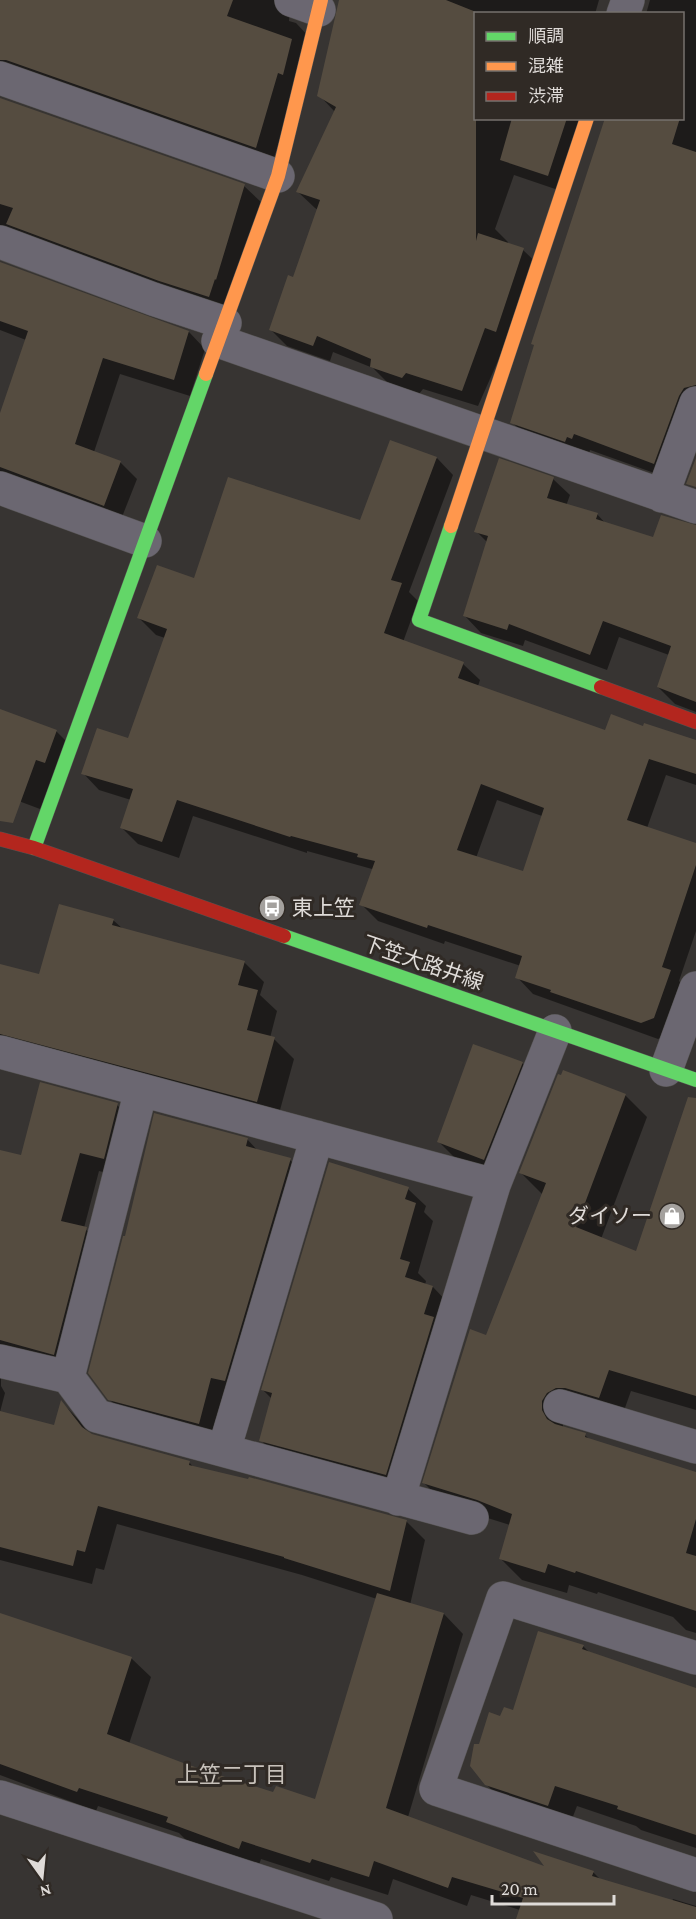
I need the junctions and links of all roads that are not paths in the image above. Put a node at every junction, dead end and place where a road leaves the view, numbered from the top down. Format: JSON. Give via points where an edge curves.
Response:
{"nodes":[{"id":1,"x":310,"y":3,"type":"edge"},
{"id":2,"x":0,"y":78,"type":"edge"},
{"id":3,"x":586,"y":120,"type":"edge"},
{"id":4,"x":278,"y":176,"type":"junction"},
{"id":5,"x":0,"y":242,"type":"edge"},
{"id":6,"x":221,"y":332,"type":"junction"},
{"id":7,"x":696,"y":403,"type":"edge"},
{"id":8,"x":481,"y":433,"type":"junction"},
{"id":9,"x":0,"y":488,"type":"edge"},
{"id":10,"x":662,"y":496,"type":"junction"},
{"id":11,"x":696,"y":507,"type":"edge"},
{"id":12,"x":145,"y":540,"type":"junction"},
{"id":13,"x":696,"y":722,"type":"edge"},
{"id":14,"x":0,"y":839,"type":"edge"},
{"id":15,"x":34,"y":848,"type":"junction"},
{"id":16,"x":696,"y":988,"type":"edge"},
{"id":17,"x":555,"y":1031,"type":"junction"},
{"id":18,"x":0,"y":1052,"type":"edge"},
{"id":19,"x":681,"y":1075,"type":"edge"},
{"id":20,"x":141,"y":1090,"type":"junction"},
{"id":21,"x":317,"y":1137,"type":"junction"},
{"id":22,"x":494,"y":1185,"type":"junction"},
{"id":23,"x":0,"y":1361,"type":"edge"},
{"id":24,"x":68,"y":1377,"type":"junction"},
{"id":25,"x":560,"y":1406,"type":"dead end"},
{"id":26,"x":696,"y":1447,"type":"edge"},
{"id":27,"x":224,"y":1450,"type":"junction"},
{"id":28,"x":398,"y":1499,"type":"junction"},
{"id":29,"x":472,"y":1518,"type":"dead end"},
{"id":30,"x":696,"y":1658,"type":"edge"},
{"id":31,"x":0,"y":1797,"type":"edge"},
{"id":32,"x":696,"y":1875,"type":"edge"},
{"id":33,"x":376,"y":1919,"type":"edge"}],
"edges":[{"from":1,"to":4,"type":"street"},
{"from":2,"to":4,"type":"street"},
{"from":3,"to":8,"type":"street"},
{"from":4,"to":6,"type":"street"},
{"from":5,"to":6,"type":"street","via":[[153,299]]},
{"from":6,"to":8,"type":"street"},
{"from":6,"to":12,"type":"street"},
{"from":7,"to":10,"type":"street"},
{"from":8,"to":10,"type":"street"},
{"from":8,"to":13,"type":"street","via":[[420,620]]},
{"from":9,"to":12,"type":"street"},
{"from":10,"to":11,"type":"street"},
{"from":12,"to":15,"type":"street"},
{"from":14,"to":15,"type":"street","name":"下笠大路井線"},
{"from":15,"to":17,"type":"street","name":"下笠大路井線"},
{"from":16,"to":19,"type":"street"},
{"from":17,"to":19,"type":"street","name":"下笠大路井線"},
{"from":17,"to":22,"type":"street"},
{"from":18,"to":20,"type":"street"},
{"from":20,"to":21,"type":"street"},
{"from":20,"to":24,"type":"street"},
{"from":21,"to":22,"type":"street"},
{"from":21,"to":27,"type":"street"},
{"from":22,"to":28,"type":"street"},
{"from":23,"to":24,"type":"street"},
{"from":24,"to":27,"type":"street","via":[[96,1416]]},
{"from":25,"to":26,"type":"street"},
{"from":27,"to":28,"type":"street"},
{"from":28,"to":29,"type":"street"},
{"from":30,"to":32,"type":"street","via":[[503,1598],[436,1789]]},
{"from":31,"to":33,"type":"street"}]}
